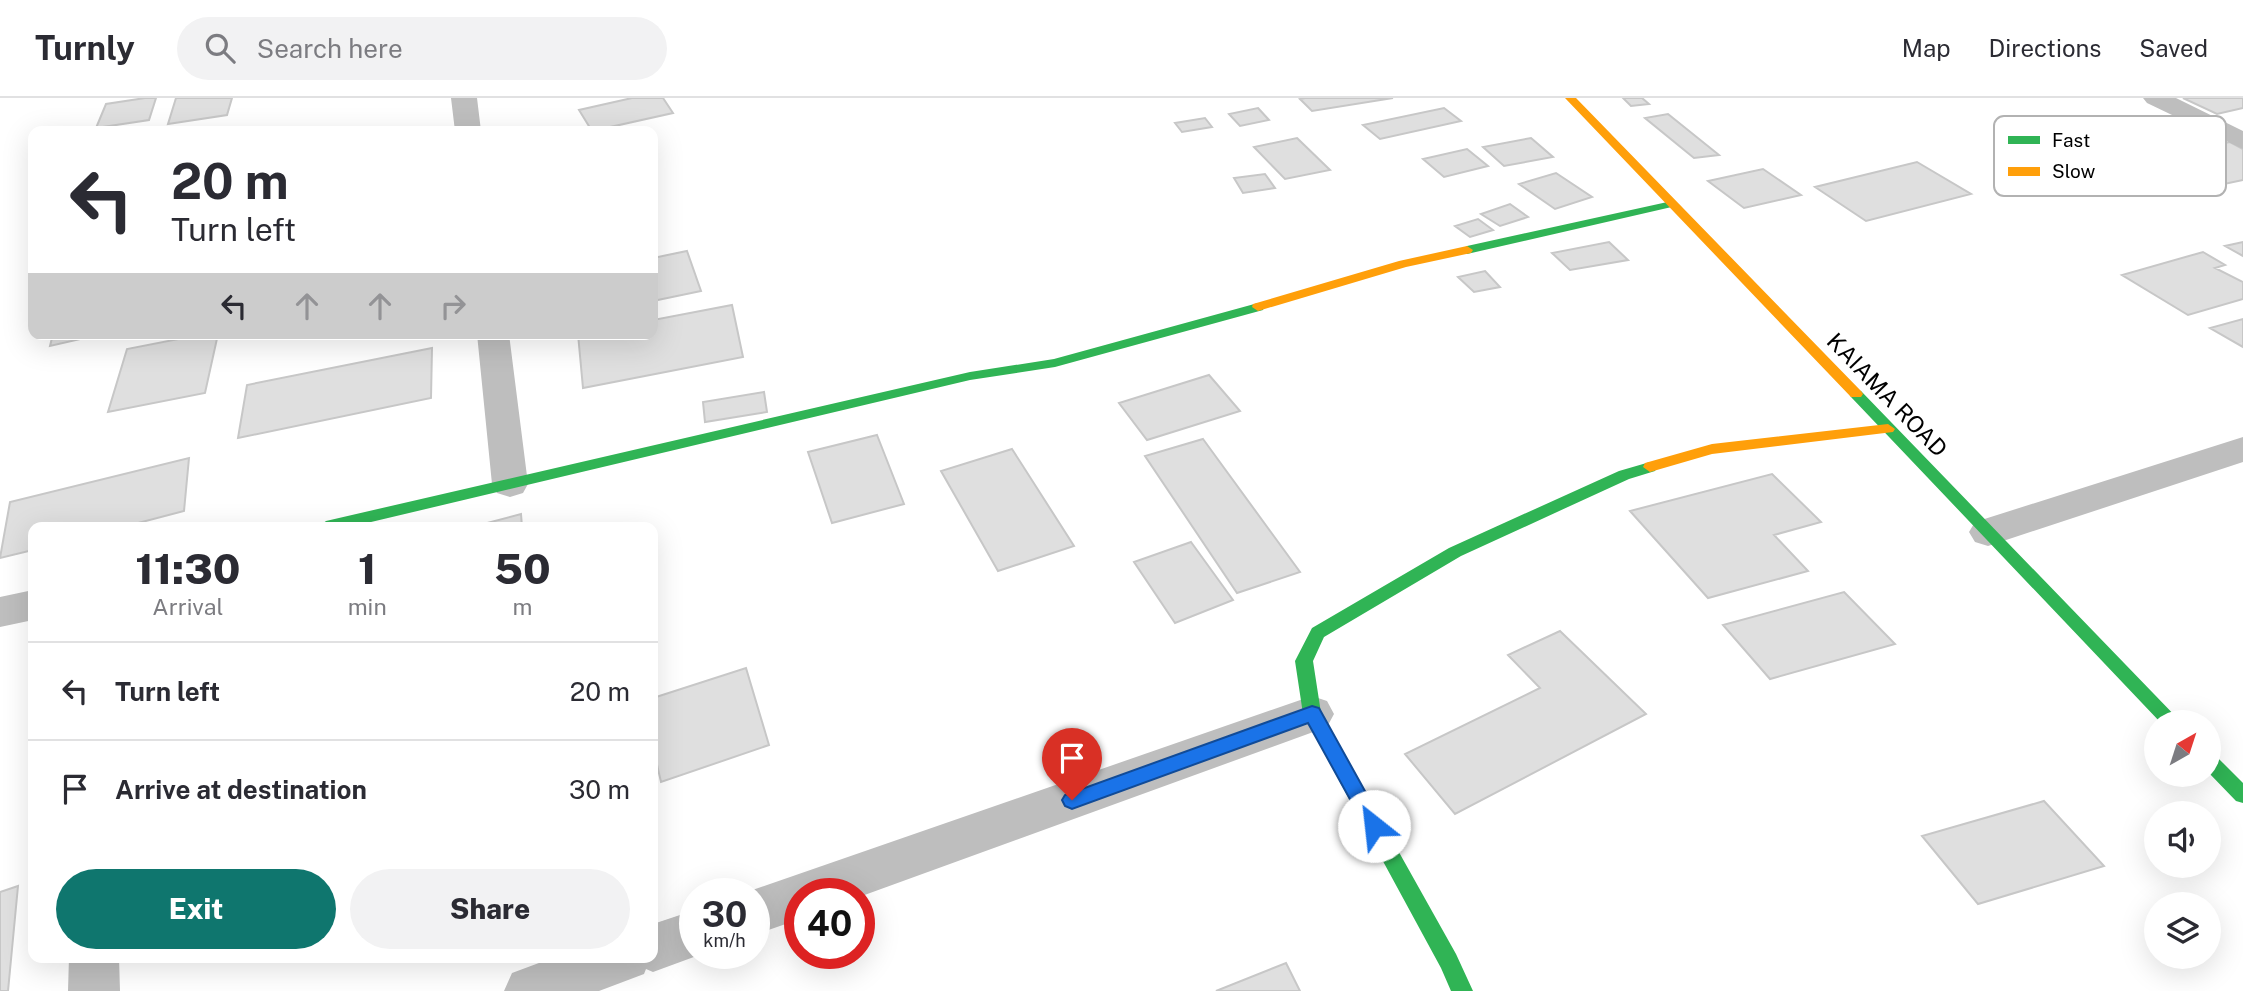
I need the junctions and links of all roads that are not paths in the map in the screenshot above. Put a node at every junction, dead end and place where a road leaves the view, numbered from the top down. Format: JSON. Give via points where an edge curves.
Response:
{"nodes":[{"id":1,"x":464,"y":98,"type":"edge"},
{"id":2,"x":1570,"y":98,"type":"edge"},
{"id":3,"x":2156,"y":98,"type":"edge"},
{"id":4,"x":2192,"y":116,"type":"edge"},
{"id":5,"x":467,"y":126,"type":"edge"},
{"id":6,"x":2226,"y":133,"type":"edge"},
{"id":7,"x":2243,"y":141,"type":"edge"},
{"id":8,"x":1672,"y":204,"type":"junction"},
{"id":9,"x":494,"y":340,"type":"edge"},
{"id":10,"x":1888,"y":429,"type":"junction"},
{"id":11,"x":2243,"y":449,"type":"edge"},
{"id":12,"x":510,"y":484,"type":"junction"},
{"id":13,"x":347,"y":522,"type":"edge"},
{"id":14,"x":1988,"y":532,"type":"junction"},
{"id":15,"x":28,"y":607,"type":"edge"},
{"id":16,"x":0,"y":612,"type":"edge"},
{"id":17,"x":2160,"y":710,"type":"edge"},
{"id":18,"x":1312,"y":714,"type":"junction"},
{"id":19,"x":2221,"y":772,"type":"edge"},
{"id":20,"x":2243,"y":795,"type":"edge"},
{"id":21,"x":851,"y":878,"type":"edge"},
{"id":22,"x":679,"y":939,"type":"edge"},
{"id":23,"x":658,"y":946,"type":"edge"},
{"id":24,"x":94,"y":963,"type":"edge"},
{"id":25,"x":609,"y":963,"type":"edge"},
{"id":26,"x":94,"y":991,"type":"edge"},
{"id":27,"x":530,"y":991,"type":"edge"},
{"id":28,"x":1462,"y":991,"type":"edge"}],
"edges":[{"from":1,"to":5,"type":"street"},
{"from":2,"to":8,"type":"main road","name":"KAIAMA ROAD"},
{"from":3,"to":4,"type":"street"},
{"from":6,"to":7,"type":"street"},
{"from":8,"to":10,"type":"main road","name":"KAIAMA ROAD"},
{"from":8,"to":12,"type":"main road","via":[[1403,264],[1055,363],[970,376]]},
{"from":9,"to":12,"type":"street"},
{"from":10,"to":14,"type":"main road","name":"KAIAMA ROAD"},
{"from":10,"to":18,"type":"main road","via":[[1712,449],[1624,475],[1455,552],[1318,633],[1304,661]]},
{"from":11,"to":14,"type":"street"},
{"from":12,"to":13,"type":"main road"},
{"from":14,"to":17,"type":"main road","name":"KAIAMA ROAD"},
{"from":15,"to":16,"type":"street"},
{"from":18,"to":21,"type":"street"},
{"from":18,"to":28,"type":"main road"},
{"from":19,"to":20,"type":"main road"},
{"from":22,"to":23,"type":"street"},
{"from":24,"to":26,"type":"street"},
{"from":25,"to":27,"type":"street"}]}
